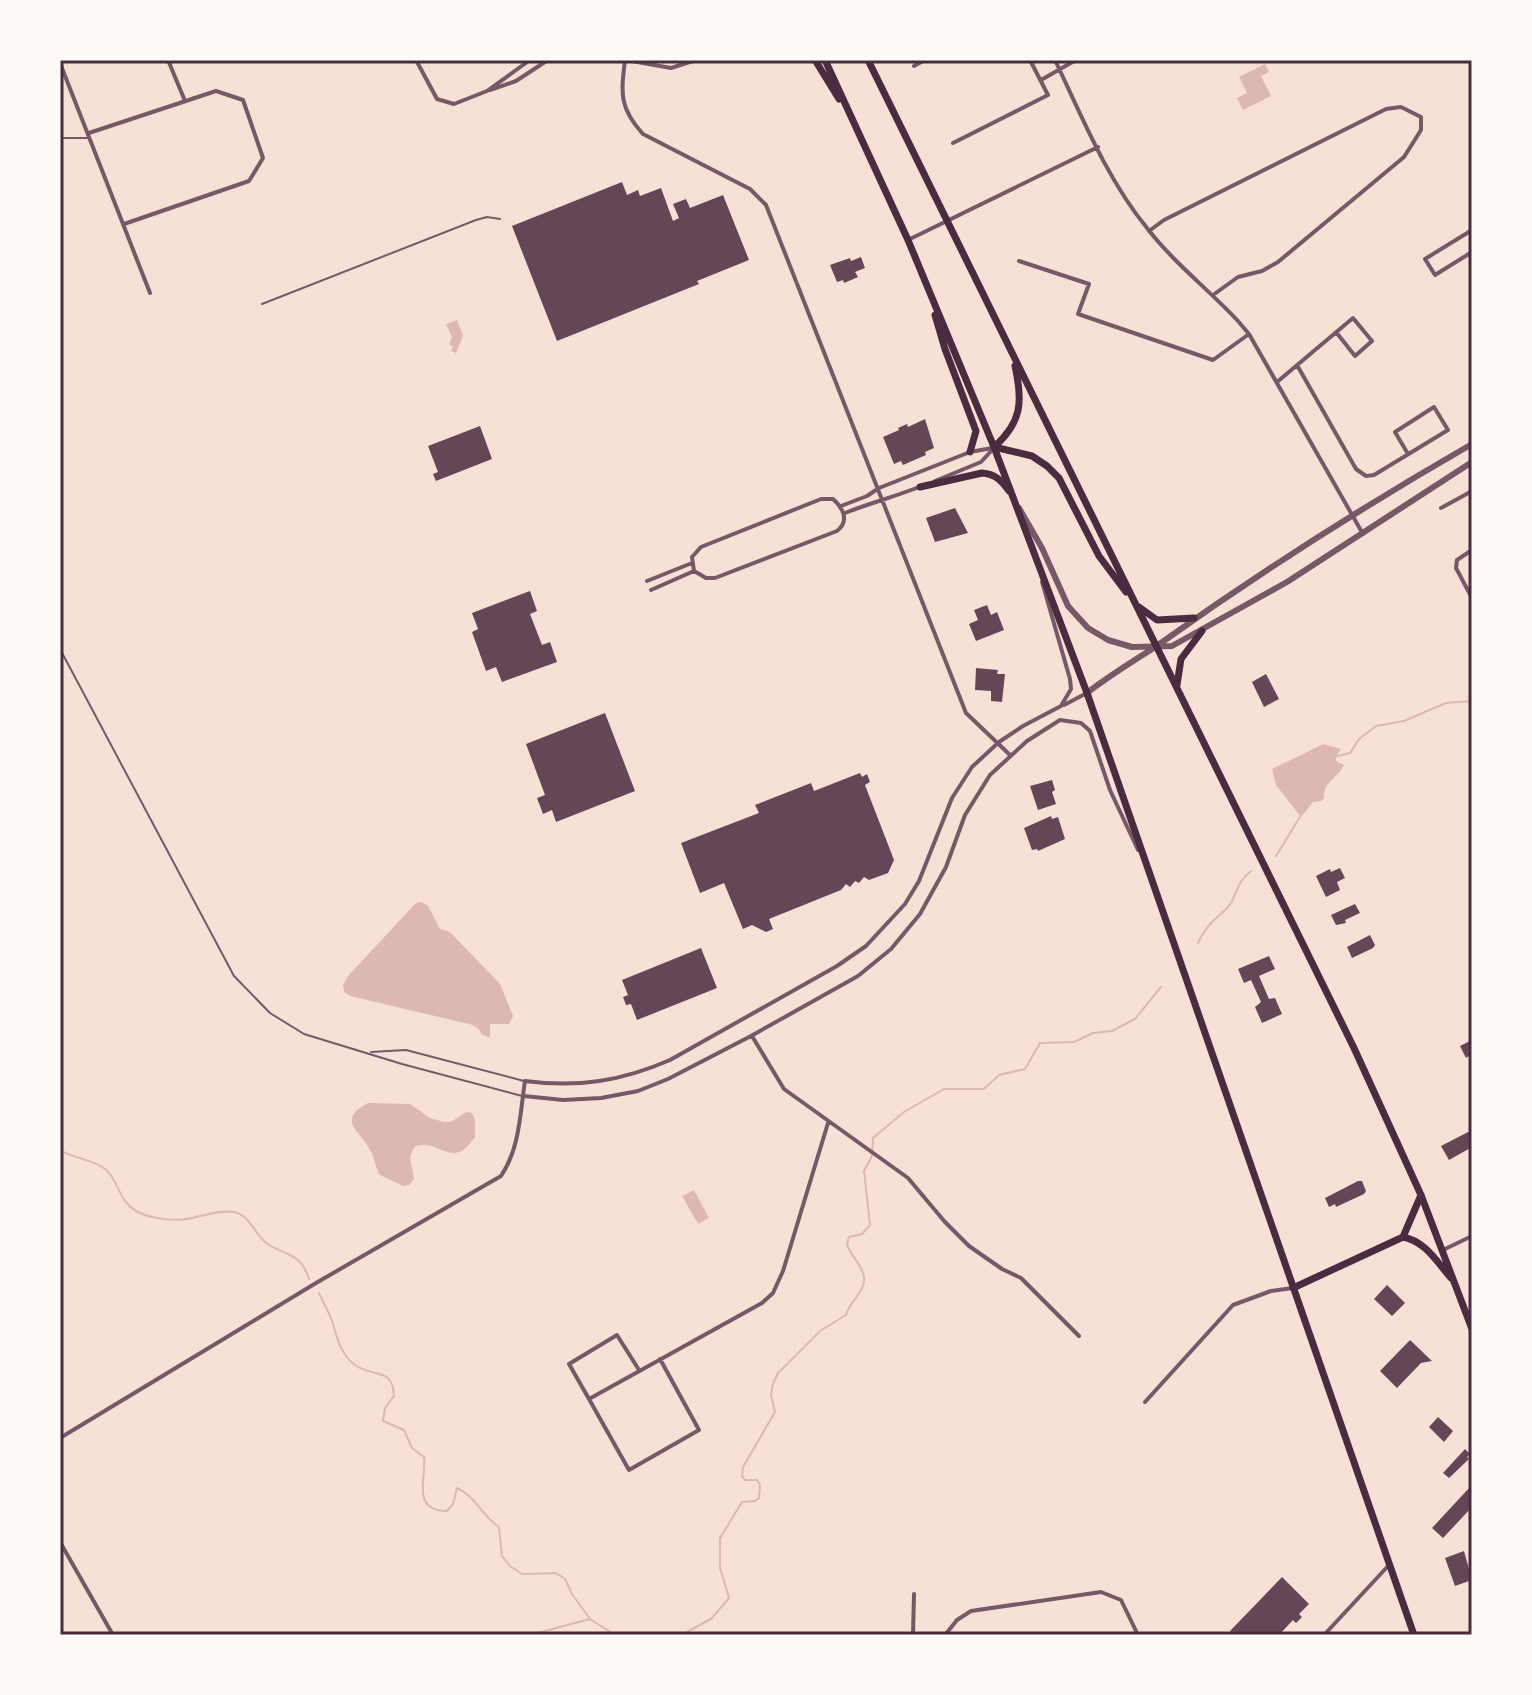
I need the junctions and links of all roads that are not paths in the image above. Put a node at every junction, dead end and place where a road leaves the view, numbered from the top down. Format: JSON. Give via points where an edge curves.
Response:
{"nodes":[{"id":1,"x":168,"y":60,"type":"edge"},
{"id":2,"x":416,"y":60,"type":"edge"},
{"id":3,"x":530,"y":60,"type":"edge"},
{"id":4,"x":548,"y":60,"type":"edge"},
{"id":5,"x":601,"y":60,"type":"edge"},
{"id":6,"x":624,"y":60,"type":"edge"},
{"id":7,"x":696,"y":60,"type":"edge"},
{"id":8,"x":815,"y":60,"type":"edge"},
{"id":9,"x":825,"y":60,"type":"edge"},
{"id":10,"x":868,"y":60,"type":"edge"},
{"id":11,"x":925,"y":60,"type":"edge"},
{"id":12,"x":1030,"y":60,"type":"edge"},
{"id":13,"x":1055,"y":60,"type":"edge"},
{"id":14,"x":1076,"y":60,"type":"edge"},
{"id":15,"x":60,"y":63,"type":"edge"},
{"id":16,"x":914,"y":66,"type":"dead end"},
{"id":17,"x":1059,"y":68,"type":"junction"},
{"id":18,"x":1041,"y":80,"type":"junction"},
{"id":19,"x":487,"y":91,"type":"junction"},
{"id":20,"x":185,"y":101,"type":"junction"},
{"id":21,"x":856,"y":125,"type":"junction"},
{"id":22,"x":90,"y":136,"type":"junction"},
{"id":23,"x":60,"y":138,"type":"edge"},
{"id":24,"x":953,"y":143,"type":"dead end"},
{"id":25,"x":1098,"y":147,"type":"junction"},
{"id":26,"x":500,"y":219,"type":"dead end"},
{"id":27,"x":947,"y":222,"type":"junction"},
{"id":28,"x":124,"y":224,"type":"junction"},
{"id":29,"x":1472,"y":230,"type":"edge"},
{"id":30,"x":1149,"y":231,"type":"junction"},
{"id":31,"x":908,"y":240,"type":"junction"},
{"id":32,"x":1472,"y":252,"type":"edge"},
{"id":33,"x":1019,"y":261,"type":"dead end"},
{"id":34,"x":925,"y":282,"type":"junction"},
{"id":35,"x":150,"y":293,"type":"dead end"},
{"id":36,"x":1213,"y":295,"type":"junction"},
{"id":37,"x":262,"y":304,"type":"dead end"},
{"id":38,"x":1336,"y":332,"type":"junction"},
{"id":39,"x":1249,"y":334,"type":"junction"},
{"id":40,"x":1013,"y":355,"type":"junction"},
{"id":41,"x":1297,"y":365,"type":"junction"},
{"id":42,"x":1277,"y":382,"type":"junction"},
{"id":43,"x":1472,"y":444,"type":"edge"},
{"id":44,"x":994,"y":447,"type":"junction"},
{"id":45,"x":970,"y":452,"type":"junction"},
{"id":46,"x":1408,"y":454,"type":"junction"},
{"id":47,"x":1472,"y":462,"type":"edge"},
{"id":48,"x":920,"y":487,"type":"junction"},
{"id":49,"x":879,"y":488,"type":"junction"},
{"id":50,"x":1472,"y":491,"type":"edge"},
{"id":51,"x":1016,"y":501,"type":"junction"},
{"id":52,"x":884,"y":502,"type":"junction"},
{"id":53,"x":840,"y":507,"type":"junction"},
{"id":54,"x":1441,"y":508,"type":"dead end"},
{"id":55,"x":844,"y":514,"type":"junction"},
{"id":56,"x":1351,"y":515,"type":"junction"},
{"id":57,"x":1363,"y":534,"type":"junction"},
{"id":58,"x":1029,"y":537,"type":"junction"},
{"id":59,"x":1472,"y":550,"type":"edge"},
{"id":60,"x":692,"y":563,"type":"junction"},
{"id":61,"x":694,"y":571,"type":"junction"},
{"id":62,"x":647,"y":581,"type":"dead end"},
{"id":63,"x":651,"y":590,"type":"dead end"},
{"id":64,"x":1472,"y":598,"type":"edge"},
{"id":65,"x":1136,"y":605,"type":"junction"},
{"id":66,"x":1194,"y":618,"type":"junction"},
{"id":67,"x":1202,"y":631,"type":"junction"},
{"id":68,"x":1155,"y":647,"type":"junction"},
{"id":69,"x":60,"y":649,"type":"edge"},
{"id":70,"x":1177,"y":687,"type":"junction"},
{"id":71,"x":1087,"y":693,"type":"junction"},
{"id":72,"x":1061,"y":706,"type":"junction"},
{"id":73,"x":999,"y":742,"type":"junction"},
{"id":74,"x":1010,"y":755,"type":"junction"},
{"id":75,"x":1149,"y":874,"type":"junction"},
{"id":76,"x":751,"y":1036,"type":"junction"},
{"id":77,"x":366,"y":1052,"type":"junction"},
{"id":78,"x":525,"y":1081,"type":"junction"},
{"id":79,"x":523,"y":1096,"type":"junction"},
{"id":80,"x":828,"y":1123,"type":"junction"},
{"id":81,"x":1421,"y":1195,"type":"junction"},
{"id":82,"x":1472,"y":1236,"type":"edge"},
{"id":83,"x":1403,"y":1237,"type":"junction"},
{"id":84,"x":1443,"y":1250,"type":"junction"},
{"id":85,"x":1455,"y":1282,"type":"junction"},
{"id":86,"x":1293,"y":1288,"type":"junction"},
{"id":87,"x":1472,"y":1329,"type":"edge"},
{"id":88,"x":1079,"y":1336,"type":"dead end"},
{"id":89,"x":660,"y":1359,"type":"junction"},
{"id":90,"x":639,"y":1370,"type":"junction"},
{"id":91,"x":589,"y":1399,"type":"junction"},
{"id":92,"x":1145,"y":1402,"type":"dead end"},
{"id":93,"x":60,"y":1438,"type":"edge"},
{"id":94,"x":60,"y":1542,"type":"edge"},
{"id":95,"x":1389,"y":1565,"type":"junction"},
{"id":96,"x":914,"y":1594,"type":"dead end"},
{"id":97,"x":113,"y":1635,"type":"edge"},
{"id":98,"x":913,"y":1635,"type":"edge"},
{"id":99,"x":945,"y":1635,"type":"edge"},
{"id":100,"x":1138,"y":1635,"type":"edge"},
{"id":101,"x":1324,"y":1635,"type":"edge"},
{"id":102,"x":1414,"y":1635,"type":"edge"}],
"edges":[{"from":1,"to":20,"type":"street"},
{"from":2,"to":19,"type":"street","via":[[437,99],[446,103]]},
{"from":3,"to":19,"type":"street"},
{"from":4,"to":19,"type":"street","via":[[516,81]]},
{"from":5,"to":6,"type":"street"},
{"from":6,"to":7,"type":"street","via":[[671,68]]},
{"from":6,"to":49,"type":"street","via":[[624,109],[643,134],[750,189],[766,205]]},
{"from":8,"to":21,"type":"highway"},
{"from":9,"to":21,"type":"highway"},
{"from":10,"to":27,"type":"highway"},
{"from":11,"to":16,"type":"street"},
{"from":12,"to":18,"type":"street"},
{"from":13,"to":17,"type":"street"},
{"from":14,"to":17,"type":"street"},
{"from":15,"to":22,"type":"street"},
{"from":17,"to":18,"type":"street"},
{"from":17,"to":25,"type":"street"},
{"from":18,"to":24,"type":"street","via":[[1048,95]]},
{"from":20,"to":22,"type":"street"},
{"from":20,"to":28,"type":"street","via":[[216,91],[243,100],[263,158],[249,181]]},
{"from":21,"to":31,"type":"highway"},
{"from":22,"to":23,"type":"lane"},
{"from":22,"to":28,"type":"street"},
{"from":25,"to":27,"type":"street"},
{"from":25,"to":30,"type":"street"},
{"from":26,"to":37,"type":"lane","via":[[476,220]]},
{"from":27,"to":31,"type":"street"},
{"from":27,"to":40,"type":"highway"},
{"from":28,"to":35,"type":"street"},
{"from":29,"to":32,"type":"street","via":[[1425,259],[1435,275]]},
{"from":30,"to":36,"type":"street"},
{"from":30,"to":36,"type":"street","via":[[1386,109],[1407,108],[1421,117],[1421,130],[1404,157],[1278,262],[1238,277]]},
{"from":31,"to":34,"type":"highway"},
{"from":33,"to":39,"type":"street","via":[[1089,284],[1078,314],[1213,360]]},
{"from":34,"to":44,"type":"highway"},
{"from":34,"to":45,"type":"highway","via":[[976,431]]},
{"from":36,"to":39,"type":"street"},
{"from":38,"to":38,"type":"street","via":[[1353,318],[1372,341],[1355,356]]},
{"from":38,"to":41,"type":"street"},
{"from":39,"to":42,"type":"street"},
{"from":40,"to":44,"type":"highway","via":[[1018,414],[1010,432]]},
{"from":40,"to":65,"type":"highway"},
{"from":41,"to":42,"type":"street"},
{"from":41,"to":46,"type":"street","via":[[1360,473],[1374,475]]},
{"from":42,"to":56,"type":"street"},
{"from":43,"to":56,"type":"street"},
{"from":44,"to":45,"type":"street"},
{"from":44,"to":48,"type":"street","via":[[981,462]]},
{"from":44,"to":51,"type":"highway"},
{"from":44,"to":65,"type":"highway","via":[[1032,456],[1059,478],[1099,556]]},
{"from":45,"to":49,"type":"street"},
{"from":46,"to":46,"type":"street","via":[[1448,430],[1434,407],[1395,432]]},
{"from":47,"to":57,"type":"street"},
{"from":48,"to":51,"type":"highway","via":[[991,474]]},
{"from":48,"to":52,"type":"street"},
{"from":49,"to":52,"type":"street"},
{"from":49,"to":53,"type":"street"},
{"from":50,"to":54,"type":"street"},
{"from":51,"to":58,"type":"highway"},
{"from":51,"to":68,"type":"street","via":[[1068,606],[1088,628],[1120,644]]},
{"from":52,"to":55,"type":"street"},
{"from":52,"to":73,"type":"street","via":[[966,713]]},
{"from":53,"to":55,"type":"street"},
{"from":53,"to":60,"type":"street","via":[[833,499],[821,499],[701,547]]},
{"from":55,"to":61,"type":"street","via":[[837,531],[715,578]]},
{"from":56,"to":57,"type":"street"},
{"from":56,"to":66,"type":"street"},
{"from":57,"to":67,"type":"street"},
{"from":58,"to":71,"type":"highway"},
{"from":58,"to":72,"type":"street","via":[[1070,679],[1071,689]]},
{"from":59,"to":64,"type":"street","via":[[1456,564]]},
{"from":60,"to":61,"type":"street"},
{"from":60,"to":62,"type":"street"},
{"from":61,"to":63,"type":"street"},
{"from":65,"to":66,"type":"highway","via":[[1157,620]]},
{"from":65,"to":68,"type":"highway"},
{"from":66,"to":68,"type":"street"},
{"from":67,"to":68,"type":"street","via":[[1172,646]]},
{"from":67,"to":70,"type":"highway","via":[[1181,659]]},
{"from":68,"to":70,"type":"highway"},
{"from":68,"to":71,"type":"street"},
{"from":69,"to":77,"type":"lane","via":[[234,976],[286,1024],[319,1040]]},
{"from":70,"to":81,"type":"highway"},
{"from":71,"to":72,"type":"street"},
{"from":71,"to":75,"type":"highway"},
{"from":72,"to":73,"type":"street"},
{"from":73,"to":74,"type":"street"},
{"from":73,"to":78,"type":"street","via":[[972,767],[952,798],[932,853],[905,904],[866,946],[651,1068],[589,1084]]},
{"from":74,"to":75,"type":"street","via":[[1060,720],[1081,723],[1090,731],[1110,790]]},
{"from":74,"to":76,"type":"street","via":[[976,796],[935,890],[891,949],[858,976]]},
{"from":75,"to":86,"type":"highway"},
{"from":76,"to":79,"type":"street","via":[[638,1091],[563,1100]]},
{"from":76,"to":80,"type":"street","via":[[784,1089]]},
{"from":77,"to":78,"type":"lane","via":[[406,1050]]},
{"from":77,"to":79,"type":"lane"},
{"from":78,"to":79,"type":"street"},
{"from":79,"to":93,"type":"street","via":[[516,1145],[501,1176]]},
{"from":80,"to":88,"type":"street","via":[[908,1178],[969,1246],[1021,1278]]},
{"from":80,"to":89,"type":"street","via":[[773,1293]]},
{"from":81,"to":83,"type":"highway"},
{"from":81,"to":84,"type":"highway"},
{"from":82,"to":84,"type":"street"},
{"from":83,"to":85,"type":"highway","via":[[1424,1246]]},
{"from":83,"to":86,"type":"highway"},
{"from":84,"to":85,"type":"highway"},
{"from":85,"to":87,"type":"highway"},
{"from":86,"to":92,"type":"street","via":[[1233,1305]]},
{"from":86,"to":95,"type":"highway"},
{"from":89,"to":90,"type":"street"},
{"from":89,"to":91,"type":"street","via":[[699,1430],[629,1470]]},
{"from":90,"to":91,"type":"street"},
{"from":90,"to":91,"type":"street","via":[[617,1335],[569,1364]]},
{"from":94,"to":97,"type":"street"},
{"from":95,"to":101,"type":"street"},
{"from":95,"to":102,"type":"highway"},
{"from":96,"to":98,"type":"street"},
{"from":99,"to":100,"type":"street","via":[[971,1611],[1101,1592],[1121,1600]]}]}
